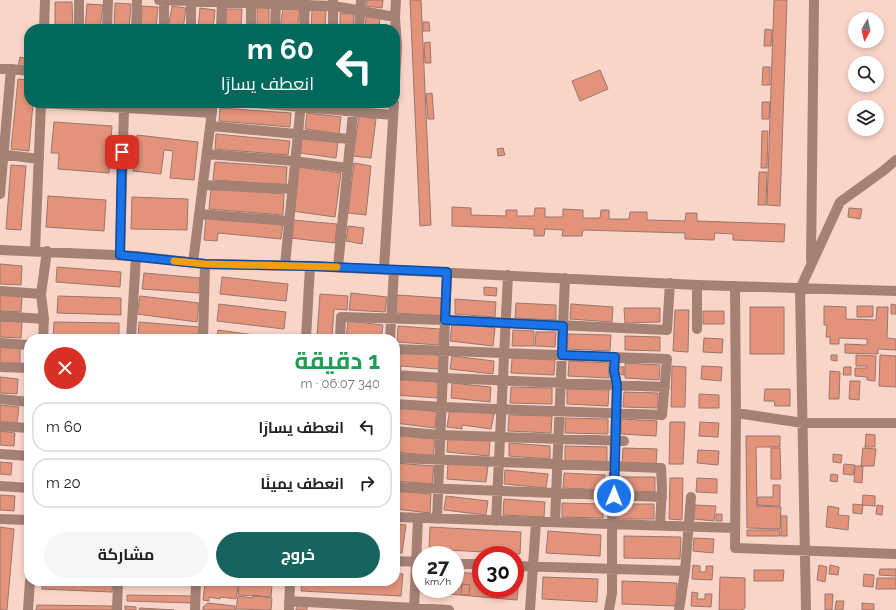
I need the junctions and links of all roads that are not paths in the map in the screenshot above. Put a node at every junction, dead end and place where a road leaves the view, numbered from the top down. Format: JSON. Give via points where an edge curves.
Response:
{"nodes":[{"id":1,"x":45,"y":0,"type":"edge"},
{"id":2,"x":79,"y":0,"type":"edge"},
{"id":3,"x":108,"y":0,"type":"edge"},
{"id":4,"x":137,"y":0,"type":"edge"},
{"id":5,"x":159,"y":0,"type":"edge"},
{"id":6,"x":164,"y":0,"type":"edge"},
{"id":7,"x":396,"y":0,"type":"edge"},
{"id":8,"x":814,"y":0,"type":"edge"},
{"id":9,"x":191,"y":1,"type":"edge"},
{"id":10,"x":222,"y":1,"type":"edge"},
{"id":11,"x":251,"y":1,"type":"edge"},
{"id":12,"x":276,"y":2,"type":"edge"},
{"id":13,"x":304,"y":2,"type":"edge"},
{"id":14,"x":333,"y":3,"type":"edge"},
{"id":15,"x":360,"y":5,"type":"edge"},
{"id":16,"x":395,"y":17,"type":"junction"},
{"id":17,"x":44,"y":24,"type":"edge"},
{"id":18,"x":79,"y":24,"type":"edge"},
{"id":19,"x":107,"y":24,"type":"edge"},
{"id":20,"x":136,"y":24,"type":"edge"},
{"id":21,"x":164,"y":24,"type":"edge"},
{"id":22,"x":191,"y":24,"type":"edge"},
{"id":23,"x":221,"y":24,"type":"edge"},
{"id":24,"x":251,"y":24,"type":"edge"},
{"id":25,"x":275,"y":24,"type":"edge"},
{"id":26,"x":304,"y":24,"type":"edge"},
{"id":27,"x":333,"y":24,"type":"edge"},
{"id":28,"x":359,"y":24,"type":"edge"},
{"id":29,"x":395,"y":24,"type":"edge"},
{"id":30,"x":0,"y":69,"type":"edge"},
{"id":31,"x":11,"y":69,"type":"junction"},
{"id":32,"x":24,"y":70,"type":"edge"},
{"id":33,"x":4,"y":99,"type":"edge"},
{"id":34,"x":41,"y":108,"type":"edge"},
{"id":35,"x":124,"y":108,"type":"joint"},
{"id":36,"x":213,"y":108,"type":"edge"},
{"id":37,"x":300,"y":108,"type":"edge"},
{"id":38,"x":353,"y":108,"type":"edge"},
{"id":39,"x":358,"y":108,"type":"edge"},
{"id":40,"x":394,"y":108,"type":"edge"},
{"id":41,"x":393,"y":115,"type":"junction"},
{"id":42,"x":211,"y":126,"type":"junction"},
{"id":43,"x":3,"y":129,"type":"edge"},
{"id":44,"x":298,"y":134,"type":"junction"},
{"id":45,"x":349,"y":140,"type":"junction"},
{"id":46,"x":2,"y":154,"type":"edge"},
{"id":47,"x":207,"y":154,"type":"junction"},
{"id":48,"x":39,"y":159,"type":"junction"},
{"id":49,"x":896,"y":160,"type":"edge"},
{"id":50,"x":294,"y":161,"type":"junction"},
{"id":51,"x":347,"y":168,"type":"junction"},
{"id":52,"x":203,"y":185,"type":"junction"},
{"id":53,"x":292,"y":189,"type":"junction"},
{"id":54,"x":0,"y":194,"type":"edge"},
{"id":55,"x":200,"y":214,"type":"junction"},
{"id":56,"x":289,"y":221,"type":"junction"},
{"id":57,"x":0,"y":250,"type":"edge"},
{"id":58,"x":35,"y":251,"type":"junction"},
{"id":59,"x":47,"y":252,"type":"junction"},
{"id":60,"x":120,"y":255,"type":"junction"},
{"id":61,"x":136,"y":256,"type":"junction"},
{"id":62,"x":193,"y":263,"type":"junction"},
{"id":63,"x":205,"y":264,"type":"junction"},
{"id":64,"x":811,"y":265,"type":"junction"},
{"id":65,"x":285,"y":266,"type":"junction"},
{"id":66,"x":310,"y":266,"type":"junction"},
{"id":67,"x":338,"y":267,"type":"junction"},
{"id":68,"x":389,"y":270,"type":"junction"},
{"id":69,"x":447,"y":272,"type":"junction"},
{"id":70,"x":508,"y":275,"type":"junction"},
{"id":71,"x":565,"y":278,"type":"junction"},
{"id":72,"x":670,"y":283,"type":"junction"},
{"id":73,"x":697,"y":284,"type":"junction"},
{"id":74,"x":735,"y":286,"type":"junction"},
{"id":75,"x":800,"y":289,"type":"junction"},
{"id":76,"x":0,"y":291,"type":"edge"},
{"id":77,"x":896,"y":291,"type":"edge"},
{"id":78,"x":41,"y":294,"type":"junction"},
{"id":79,"x":0,"y":316,"type":"edge"},
{"id":80,"x":391,"y":318,"type":"junction"},
{"id":81,"x":44,"y":319,"type":"junction"},
{"id":82,"x":445,"y":320,"type":"junction"},
{"id":83,"x":506,"y":323,"type":"junction"},
{"id":84,"x":563,"y":326,"type":"junction"},
{"id":85,"x":696,"y":329,"type":"dead end"},
{"id":86,"x":43,"y":334,"type":"edge"},
{"id":87,"x":131,"y":334,"type":"edge"},
{"id":88,"x":203,"y":334,"type":"edge"},
{"id":89,"x":306,"y":334,"type":"edge"},
{"id":90,"x":340,"y":334,"type":"edge"},
{"id":91,"x":390,"y":334,"type":"edge"},
{"id":92,"x":0,"y":343,"type":"edge"},
{"id":93,"x":24,"y":345,"type":"edge"},
{"id":94,"x":400,"y":349,"type":"edge"},
{"id":95,"x":444,"y":352,"type":"junction"},
{"id":96,"x":504,"y":354,"type":"junction"},
{"id":97,"x":562,"y":355,"type":"junction"},
{"id":98,"x":615,"y":357,"type":"junction"},
{"id":99,"x":0,"y":367,"type":"edge"},
{"id":100,"x":24,"y":368,"type":"edge"},
{"id":101,"x":400,"y":375,"type":"edge"},
{"id":102,"x":443,"y":378,"type":"junction"},
{"id":103,"x":503,"y":380,"type":"junction"},
{"id":104,"x":561,"y":383,"type":"junction"},
{"id":105,"x":617,"y":385,"type":"junction"},
{"id":106,"x":664,"y":387,"type":"junction"},
{"id":107,"x":0,"y":399,"type":"edge"},
{"id":108,"x":24,"y":401,"type":"edge"},
{"id":109,"x":400,"y":404,"type":"edge"},
{"id":110,"x":442,"y":407,"type":"junction"},
{"id":111,"x":501,"y":409,"type":"junction"},
{"id":112,"x":560,"y":411,"type":"junction"},
{"id":113,"x":736,"y":412,"type":"junction"},
{"id":114,"x":616,"y":413,"type":"junction"},
{"id":115,"x":803,"y":423,"type":"junction"},
{"id":116,"x":896,"y":423,"type":"edge"},
{"id":117,"x":0,"y":426,"type":"edge"},
{"id":118,"x":24,"y":428,"type":"edge"},
{"id":119,"x":400,"y":431,"type":"edge"},
{"id":120,"x":440,"y":435,"type":"junction"},
{"id":121,"x":500,"y":437,"type":"junction"},
{"id":122,"x":558,"y":439,"type":"junction"},
{"id":123,"x":620,"y":441,"type":"junction"},
{"id":124,"x":0,"y":454,"type":"edge"},
{"id":125,"x":24,"y":456,"type":"edge"},
{"id":126,"x":400,"y":458,"type":"edge"},
{"id":127,"x":439,"y":461,"type":"junction"},
{"id":128,"x":499,"y":462,"type":"junction"},
{"id":129,"x":557,"y":465,"type":"junction"},
{"id":130,"x":614,"y":466,"type":"junction"},
{"id":131,"x":0,"y":486,"type":"edge"},
{"id":132,"x":400,"y":487,"type":"edge"},
{"id":133,"x":24,"y":488,"type":"edge"},
{"id":134,"x":438,"y":489,"type":"junction"},
{"id":135,"x":498,"y":491,"type":"junction"},
{"id":136,"x":556,"y":494,"type":"junction"},
{"id":137,"x":614,"y":496,"type":"junction"},
{"id":138,"x":662,"y":497,"type":"junction"},
{"id":139,"x":691,"y":497,"type":"dead end"},
{"id":140,"x":400,"y":517,"type":"edge"},
{"id":141,"x":418,"y":518,"type":"junction"},
{"id":142,"x":0,"y":519,"type":"edge"},
{"id":143,"x":437,"y":519,"type":"junction"},
{"id":144,"x":24,"y":520,"type":"edge"},
{"id":145,"x":496,"y":521,"type":"junction"},
{"id":146,"x":536,"y":522,"type":"junction"},
{"id":147,"x":554,"y":522,"type":"junction"},
{"id":148,"x":612,"y":524,"type":"junction"},
{"id":149,"x":660,"y":525,"type":"junction"},
{"id":150,"x":689,"y":526,"type":"junction"},
{"id":151,"x":735,"y":528,"type":"junction"},
{"id":152,"x":419,"y":546,"type":"edge"},
{"id":153,"x":805,"y":550,"type":"junction"},
{"id":154,"x":896,"y":554,"type":"edge"},
{"id":155,"x":400,"y":561,"type":"edge"},
{"id":156,"x":412,"y":562,"type":"edge"},
{"id":157,"x":524,"y":566,"type":"edge"},
{"id":158,"x":534,"y":566,"type":"junction"},
{"id":159,"x":613,"y":569,"type":"junction"},
{"id":160,"x":685,"y":571,"type":"junction"},
{"id":161,"x":30,"y":586,"type":"edge"},
{"id":162,"x":118,"y":586,"type":"edge"},
{"id":163,"x":196,"y":586,"type":"edge"},
{"id":164,"x":290,"y":586,"type":"edge"},
{"id":165,"x":415,"y":598,"type":"edge"},
{"id":166,"x":289,"y":605,"type":"edge"},
{"id":167,"x":414,"y":609,"type":"edge"},
{"id":168,"x":28,"y":610,"type":"edge"},
{"id":169,"x":116,"y":610,"type":"edge"},
{"id":170,"x":195,"y":610,"type":"edge"},
{"id":171,"x":448,"y":610,"type":"edge"},
{"id":172,"x":530,"y":610,"type":"edge"},
{"id":173,"x":609,"y":610,"type":"edge"},
{"id":174,"x":679,"y":610,"type":"edge"},
{"id":175,"x":806,"y":610,"type":"edge"}],
"edges":[{"from":1,"to":17,"type":"street"},
{"from":2,"to":18,"type":"street"},
{"from":3,"to":19,"type":"street"},
{"from":4,"to":20,"type":"street"},
{"from":5,"to":6,"type":"street"},
{"from":6,"to":9,"type":"street"},
{"from":6,"to":21,"type":"street"},
{"from":7,"to":16,"type":"street"},
{"from":8,"to":64,"type":"street"},
{"from":9,"to":10,"type":"street"},
{"from":9,"to":22,"type":"street"},
{"from":10,"to":11,"type":"street"},
{"from":10,"to":23,"type":"street"},
{"from":11,"to":12,"type":"street"},
{"from":11,"to":24,"type":"street"},
{"from":12,"to":13,"type":"street"},
{"from":12,"to":25,"type":"street"},
{"from":13,"to":14,"type":"street"},
{"from":13,"to":26,"type":"street"},
{"from":14,"to":15,"type":"street"},
{"from":14,"to":27,"type":"street"},
{"from":15,"to":16,"type":"street"},
{"from":15,"to":28,"type":"street"},
{"from":16,"to":29,"type":"street"},
{"from":30,"to":31,"type":"street"},
{"from":31,"to":32,"type":"street"},
{"from":31,"to":33,"type":"street"},
{"from":33,"to":43,"type":"street"},
{"from":34,"to":48,"type":"street"},
{"from":35,"to":36,"type":"street"},
{"from":35,"to":60,"type":"street"},
{"from":36,"to":42,"type":"street"},
{"from":37,"to":44,"type":"street"},
{"from":38,"to":45,"type":"street"},
{"from":39,"to":41,"type":"street"},
{"from":40,"to":41,"type":"street"},
{"from":41,"to":68,"type":"street"},
{"from":42,"to":44,"type":"street"},
{"from":42,"to":47,"type":"street"},
{"from":43,"to":46,"type":"street"},
{"from":44,"to":45,"type":"street"},
{"from":44,"to":50,"type":"street"},
{"from":45,"to":51,"type":"street"},
{"from":46,"to":48,"type":"street"},
{"from":46,"to":54,"type":"street"},
{"from":47,"to":50,"type":"street"},
{"from":47,"to":52,"type":"street"},
{"from":48,"to":58,"type":"street"},
{"from":49,"to":64,"type":"street","via":[[840,202]]},
{"from":50,"to":51,"type":"street"},
{"from":50,"to":53,"type":"street"},
{"from":51,"to":67,"type":"street"},
{"from":52,"to":53,"type":"street"},
{"from":52,"to":55,"type":"street"},
{"from":53,"to":56,"type":"street"},
{"from":55,"to":56,"type":"street"},
{"from":55,"to":62,"type":"street"},
{"from":56,"to":65,"type":"street"},
{"from":57,"to":58,"type":"street"},
{"from":58,"to":59,"type":"street"},
{"from":59,"to":60,"type":"street"},
{"from":59,"to":78,"type":"street"},
{"from":60,"to":61,"type":"street"},
{"from":61,"to":62,"type":"street"},
{"from":61,"to":87,"type":"street"},
{"from":62,"to":63,"type":"street"},
{"from":63,"to":65,"type":"street"},
{"from":63,"to":88,"type":"street"},
{"from":64,"to":75,"type":"street"},
{"from":65,"to":66,"type":"street"},
{"from":66,"to":67,"type":"street"},
{"from":66,"to":89,"type":"street"},
{"from":67,"to":68,"type":"street"},
{"from":68,"to":69,"type":"street"},
{"from":68,"to":80,"type":"street"},
{"from":69,"to":70,"type":"street"},
{"from":69,"to":82,"type":"street"},
{"from":70,"to":71,"type":"street"},
{"from":70,"to":83,"type":"street"},
{"from":71,"to":72,"type":"street"},
{"from":71,"to":84,"type":"street"},
{"from":72,"to":73,"type":"street"},
{"from":72,"to":84,"type":"street","via":[[667,330]]},
{"from":73,"to":74,"type":"street"},
{"from":73,"to":85,"type":"street"},
{"from":74,"to":75,"type":"street"},
{"from":74,"to":113,"type":"street"},
{"from":75,"to":77,"type":"street"},
{"from":75,"to":115,"type":"street"},
{"from":76,"to":78,"type":"street"},
{"from":78,"to":81,"type":"street"},
{"from":79,"to":81,"type":"street"},
{"from":80,"to":82,"type":"street"},
{"from":80,"to":90,"type":"street","via":[[341,317]]},
{"from":80,"to":91,"type":"street"},
{"from":81,"to":86,"type":"street"},
{"from":82,"to":83,"type":"street"},
{"from":82,"to":95,"type":"street"},
{"from":83,"to":84,"type":"street"},
{"from":83,"to":96,"type":"street"},
{"from":84,"to":97,"type":"street"},
{"from":92,"to":93,"type":"street"},
{"from":94,"to":95,"type":"street"},
{"from":95,"to":96,"type":"street"},
{"from":95,"to":102,"type":"street"},
{"from":96,"to":97,"type":"street"},
{"from":96,"to":103,"type":"street"},
{"from":97,"to":98,"type":"street"},
{"from":97,"to":104,"type":"street"},
{"from":98,"to":105,"type":"street"},
{"from":98,"to":106,"type":"street","via":[[667,359]]},
{"from":99,"to":100,"type":"street"},
{"from":101,"to":102,"type":"street"},
{"from":102,"to":103,"type":"street"},
{"from":102,"to":110,"type":"street"},
{"from":103,"to":104,"type":"street"},
{"from":103,"to":111,"type":"street"},
{"from":104,"to":105,"type":"street"},
{"from":104,"to":112,"type":"street"},
{"from":105,"to":106,"type":"street"},
{"from":105,"to":114,"type":"street"},
{"from":106,"to":114,"type":"street","via":[[662,415]]},
{"from":107,"to":108,"type":"street"},
{"from":109,"to":110,"type":"street"},
{"from":110,"to":111,"type":"street"},
{"from":110,"to":120,"type":"street"},
{"from":111,"to":112,"type":"street"},
{"from":111,"to":121,"type":"street"},
{"from":112,"to":114,"type":"street"},
{"from":112,"to":122,"type":"street"},
{"from":113,"to":115,"type":"street"},
{"from":113,"to":151,"type":"street"},
{"from":114,"to":123,"type":"street"},
{"from":115,"to":116,"type":"street"},
{"from":115,"to":153,"type":"street"},
{"from":117,"to":118,"type":"street"},
{"from":119,"to":120,"type":"street"},
{"from":120,"to":121,"type":"street"},
{"from":120,"to":127,"type":"street"},
{"from":121,"to":122,"type":"street"},
{"from":121,"to":128,"type":"street"},
{"from":122,"to":123,"type":"street"},
{"from":122,"to":129,"type":"street"},
{"from":123,"to":130,"type":"street"},
{"from":124,"to":125,"type":"street"},
{"from":126,"to":127,"type":"street"},
{"from":127,"to":128,"type":"street"},
{"from":127,"to":134,"type":"street"},
{"from":128,"to":129,"type":"street"},
{"from":128,"to":135,"type":"street"},
{"from":129,"to":130,"type":"street"},
{"from":129,"to":136,"type":"street"},
{"from":130,"to":137,"type":"street"},
{"from":130,"to":138,"type":"street","via":[[660,468]]},
{"from":131,"to":133,"type":"street"},
{"from":132,"to":134,"type":"street"},
{"from":134,"to":135,"type":"street"},
{"from":134,"to":143,"type":"street"},
{"from":135,"to":136,"type":"street"},
{"from":135,"to":145,"type":"street"},
{"from":136,"to":137,"type":"street"},
{"from":136,"to":147,"type":"street"},
{"from":137,"to":138,"type":"street"},
{"from":137,"to":148,"type":"street"},
{"from":138,"to":149,"type":"street"},
{"from":139,"to":150,"type":"street"},
{"from":140,"to":141,"type":"street"},
{"from":141,"to":143,"type":"street"},
{"from":141,"to":152,"type":"street"},
{"from":142,"to":144,"type":"street"},
{"from":143,"to":145,"type":"street"},
{"from":145,"to":146,"type":"street"},
{"from":146,"to":147,"type":"street"},
{"from":146,"to":158,"type":"street"},
{"from":147,"to":148,"type":"street"},
{"from":148,"to":149,"type":"street"},
{"from":148,"to":159,"type":"street"},
{"from":149,"to":150,"type":"street"},
{"from":150,"to":151,"type":"street"},
{"from":150,"to":160,"type":"street"},
{"from":151,"to":153,"type":"street","via":[[735,548]]},
{"from":153,"to":154,"type":"street"},
{"from":153,"to":175,"type":"street"},
{"from":155,"to":156,"type":"street"},
{"from":157,"to":158,"type":"street"},
{"from":158,"to":159,"type":"street"},
{"from":158,"to":172,"type":"street"},
{"from":159,"to":160,"type":"street"},
{"from":159,"to":173,"type":"street"},
{"from":160,"to":174,"type":"street"},
{"from":161,"to":168,"type":"street"},
{"from":162,"to":169,"type":"street"},
{"from":163,"to":170,"type":"street"},
{"from":164,"to":166,"type":"street"},
{"from":165,"to":167,"type":"street"},
{"from":166,"to":167,"type":"street"},
{"from":167,"to":171,"type":"street"}]}
